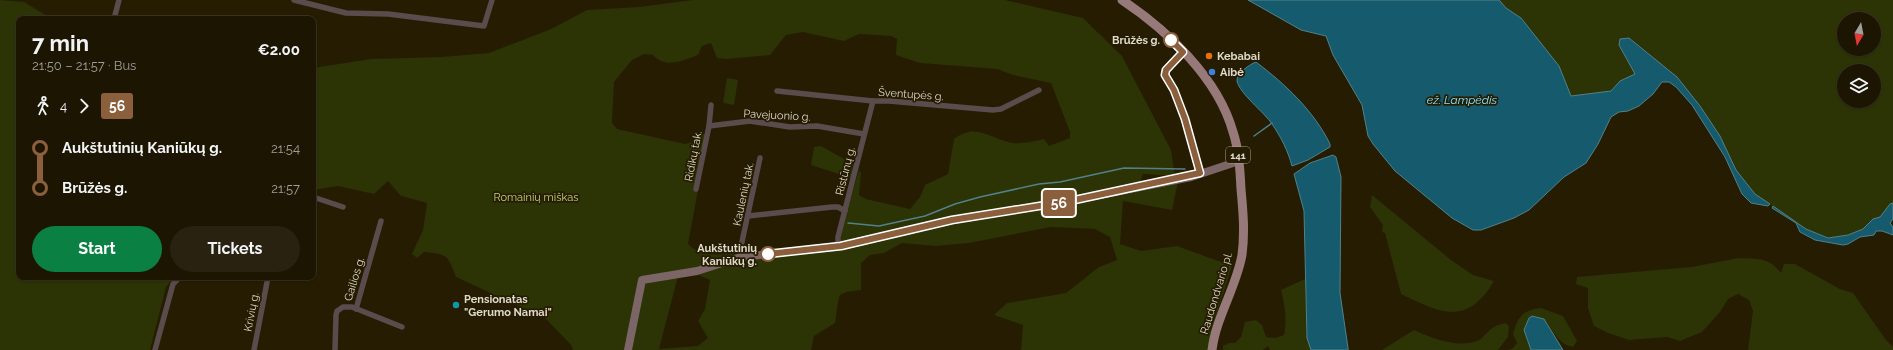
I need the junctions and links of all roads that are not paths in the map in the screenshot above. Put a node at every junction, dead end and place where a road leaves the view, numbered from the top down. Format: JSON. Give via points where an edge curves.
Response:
{"nodes":[{"id":1,"x":119,"y":0,"type":"edge"},
{"id":2,"x":294,"y":0,"type":"edge"},
{"id":3,"x":492,"y":0,"type":"edge"},
{"id":4,"x":1122,"y":0,"type":"edge"},
{"id":5,"x":115,"y":16,"type":"edge"},
{"id":6,"x":1183,"y":52,"type":"junction"},
{"id":7,"x":1039,"y":90,"type":"dead end"},
{"id":8,"x":777,"y":91,"type":"dead end"},
{"id":9,"x":873,"y":101,"type":"junction"},
{"id":10,"x":711,"y":105,"type":"dead end"},
{"id":11,"x":709,"y":126,"type":"junction"},
{"id":12,"x":864,"y":134,"type":"junction"},
{"id":13,"x":760,"y":158,"type":"dead end"},
{"id":14,"x":1239,"y":161,"type":"junction"},
{"id":15,"x":1200,"y":173,"type":"junction"},
{"id":16,"x":696,"y":189,"type":"dead end"},
{"id":17,"x":316,"y":198,"type":"edge"},
{"id":18,"x":343,"y":207,"type":"dead end"},
{"id":19,"x":845,"y":211,"type":"junction"},
{"id":20,"x":748,"y":216,"type":"junction"},
{"id":21,"x":381,"y":221,"type":"dead end"},
{"id":22,"x":838,"y":246,"type":"junction"},
{"id":23,"x":741,"y":257,"type":"junction"},
{"id":24,"x":177,"y":280,"type":"edge"},
{"id":25,"x":267,"y":280,"type":"edge"},
{"id":26,"x":356,"y":309,"type":"junction"},
{"id":27,"x":402,"y":327,"type":"dead end"},
{"id":28,"x":155,"y":350,"type":"edge"},
{"id":29,"x":254,"y":350,"type":"edge"},
{"id":30,"x":335,"y":350,"type":"edge"},
{"id":31,"x":628,"y":350,"type":"edge"},
{"id":32,"x":1212,"y":350,"type":"edge"}],
"edges":[{"from":1,"to":5,"type":"street"},
{"from":2,"to":3,"type":"street","via":[[346,13],[395,15],[484,26]]},
{"from":4,"to":6,"type":"main road","name":"Raudondvario pl.","number":"141","via":[[1155,24]]},
{"from":6,"to":14,"type":"main road","name":"Raudondvario pl.","number":"141","via":[[1212,86],[1223,105],[1234,133]]},
{"from":6,"to":15,"type":"street","via":[[1166,70],[1165,75],[1185,119]]},
{"from":7,"to":9,"type":"street","name":"Šventupės g.","via":[[1001,109],[993,110]]},
{"from":8,"to":9,"type":"street","name":"Šventupės g."},
{"from":9,"to":12,"type":"street","name":"Ristūnų g."},
{"from":10,"to":11,"type":"street"},
{"from":11,"to":12,"type":"street","name":"Pavejuonio g.","via":[[750,121],[790,127],[817,126]]},
{"from":11,"to":16,"type":"street","name":"Ridikų tak."},
{"from":12,"to":19,"type":"street","name":"Ristūnų g."},
{"from":13,"to":20,"type":"street","name":"Kaulenių tak."},
{"from":14,"to":15,"type":"street"},
{"from":14,"to":32,"type":"main road","name":"Raudondvario pl.","number":"141","via":[[1245,228],[1242,256],[1235,282],[1216,330]]},
{"from":15,"to":22,"type":"street","via":[[1070,201],[952,220]]},
{"from":17,"to":18,"type":"street"},
{"from":19,"to":20,"type":"street","via":[[832,207]]},
{"from":19,"to":22,"type":"street","name":"Ristūnų g."},
{"from":20,"to":23,"type":"street","name":"Kaulenių tak."},
{"from":21,"to":26,"type":"street","name":"Gailios g."},
{"from":22,"to":23,"type":"street"},
{"from":23,"to":31,"type":"street","via":[[697,271],[642,280]]},
{"from":24,"to":28,"type":"street","via":[[173,284]]},
{"from":25,"to":29,"type":"street","name":"Krivių g."},
{"from":26,"to":27,"type":"street"},
{"from":26,"to":30,"type":"street","name":"Gailios g.","via":[[343,307],[337,311]]}]}
